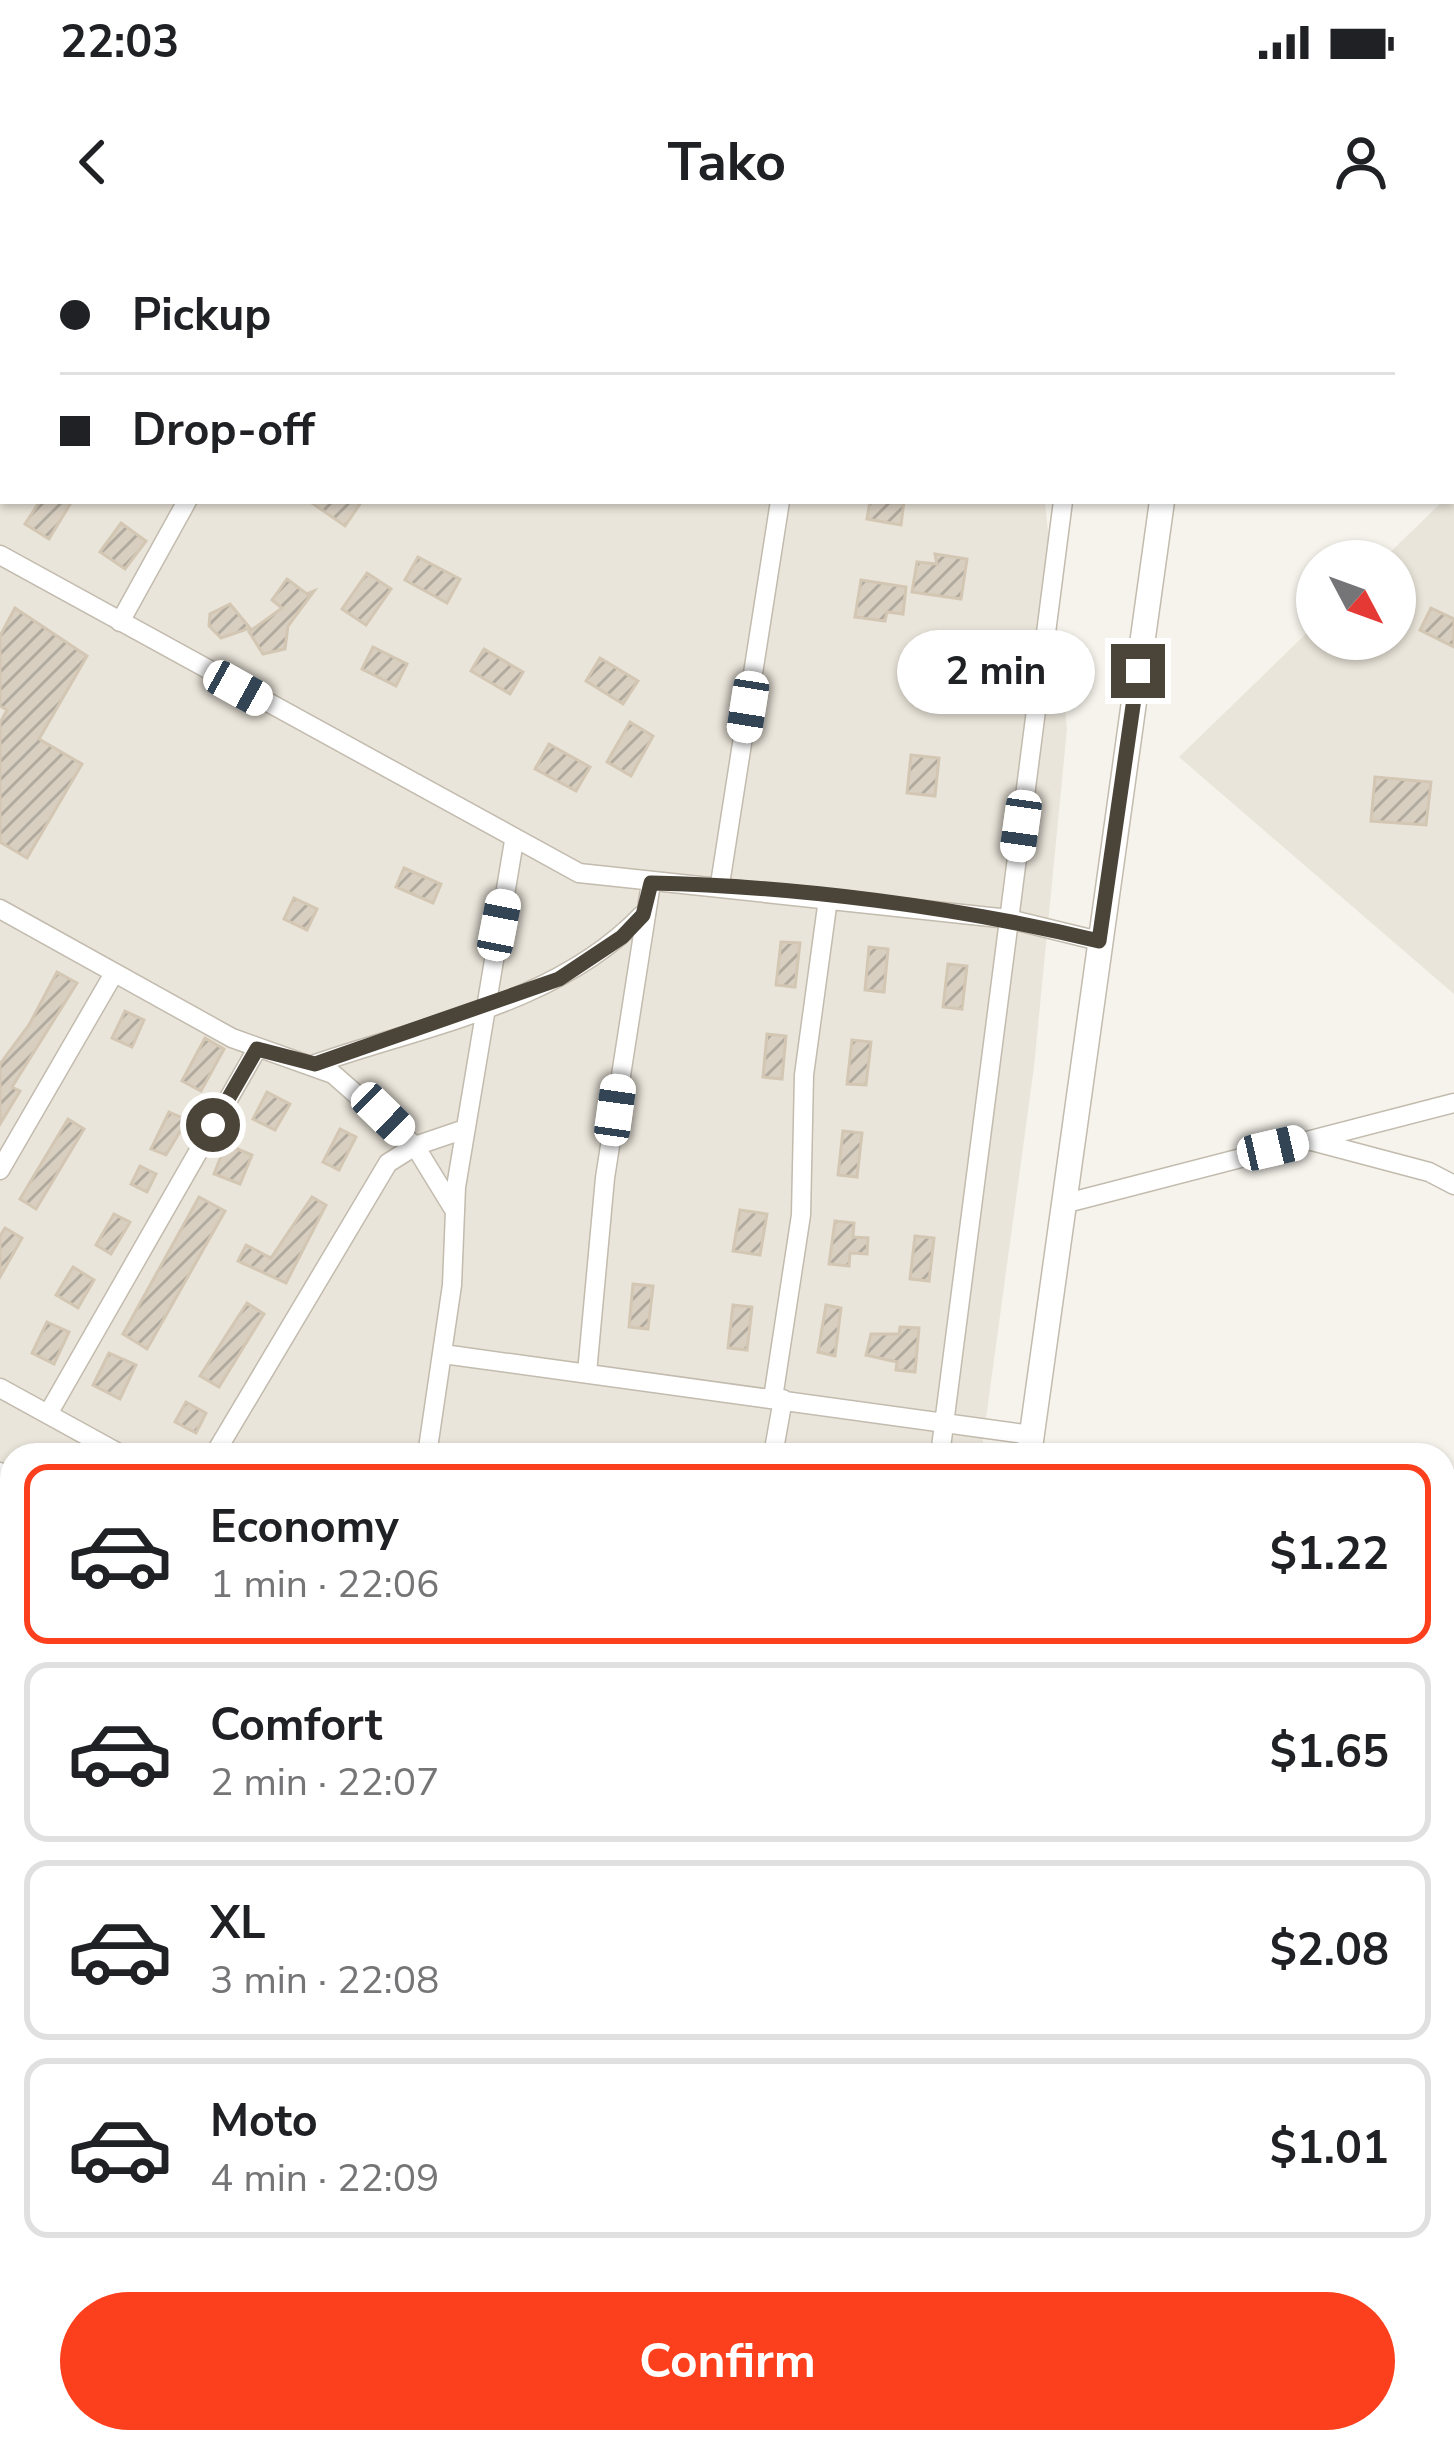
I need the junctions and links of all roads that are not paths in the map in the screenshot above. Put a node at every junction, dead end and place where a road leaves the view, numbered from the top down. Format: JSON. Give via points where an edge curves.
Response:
{"nodes":[{"id":1,"x":186,"y":504,"type":"edge"},
{"id":2,"x":780,"y":504,"type":"edge"},
{"id":3,"x":1063,"y":504,"type":"edge"},
{"id":4,"x":1162,"y":504,"type":"edge"},
{"id":5,"x":0,"y":555,"type":"edge"},
{"id":6,"x":120,"y":622,"type":"junction"},
{"id":7,"x":514,"y":841,"type":"junction"},
{"id":8,"x":651,"y":883,"type":"junction"},
{"id":9,"x":720,"y":884,"type":"junction"},
{"id":10,"x":828,"y":899,"type":"junction"},
{"id":11,"x":0,"y":909,"type":"edge"},
{"id":12,"x":643,"y":915,"type":"junction"},
{"id":13,"x":1009,"y":919,"type":"junction"},
{"id":14,"x":1099,"y":941,"type":"junction"},
{"id":15,"x":113,"y":975,"type":"junction"},
{"id":16,"x":484,"y":1008,"type":"junction"},
{"id":17,"x":257,"y":1049,"type":"junction"},
{"id":18,"x":315,"y":1064,"type":"junction"},
{"id":19,"x":1454,"y":1103,"type":"edge"},
{"id":20,"x":465,"y":1129,"type":"junction"},
{"id":21,"x":1308,"y":1139,"type":"junction"},
{"id":22,"x":415,"y":1146,"type":"junction"},
{"id":23,"x":0,"y":1170,"type":"edge"},
{"id":24,"x":1454,"y":1185,"type":"edge"},
{"id":25,"x":1063,"y":1204,"type":"junction"},
{"id":26,"x":453,"y":1208,"type":"junction"},
{"id":27,"x":443,"y":1354,"type":"junction"},
{"id":28,"x":587,"y":1373,"type":"junction"},
{"id":29,"x":0,"y":1388,"type":"edge"},
{"id":30,"x":778,"y":1399,"type":"junction"},
{"id":31,"x":48,"y":1414,"type":"junction"},
{"id":32,"x":944,"y":1421,"type":"junction"},
{"id":33,"x":100,"y":1443,"type":"edge"},
{"id":34,"x":221,"y":1443,"type":"edge"},
{"id":35,"x":429,"y":1443,"type":"edge"},
{"id":36,"x":774,"y":1443,"type":"edge"},
{"id":37,"x":941,"y":1443,"type":"edge"},
{"id":38,"x":1023,"y":1443,"type":"edge"},
{"id":39,"x":1030,"y":1443,"type":"edge"}],
"edges":[{"from":1,"to":6,"type":"street"},
{"from":2,"to":9,"type":"street"},
{"from":3,"to":13,"type":"street"},
{"from":4,"to":14,"type":"street"},
{"from":5,"to":6,"type":"street"},
{"from":6,"to":7,"type":"street"},
{"from":7,"to":8,"type":"street","via":[[579,873]]},
{"from":7,"to":16,"type":"street"},
{"from":8,"to":9,"type":"street"},
{"from":8,"to":12,"type":"street"},
{"from":9,"to":10,"type":"street"},
{"from":10,"to":13,"type":"street"},
{"from":10,"to":30,"type":"street","via":[[804,1076],[804,1192]]},
{"from":11,"to":15,"type":"street"},
{"from":12,"to":16,"type":"street","via":[[582,966]]},
{"from":12,"to":28,"type":"street"},
{"from":13,"to":14,"type":"street"},
{"from":13,"to":32,"type":"street"},
{"from":14,"to":25,"type":"street"},
{"from":15,"to":17,"type":"street"},
{"from":15,"to":23,"type":"street"},
{"from":16,"to":18,"type":"street"},
{"from":16,"to":20,"type":"street"},
{"from":17,"to":18,"type":"street"},
{"from":17,"to":31,"type":"street"},
{"from":18,"to":22,"type":"street"},
{"from":19,"to":21,"type":"street"},
{"from":20,"to":22,"type":"street"},
{"from":20,"to":26,"type":"street"},
{"from":21,"to":24,"type":"street"},
{"from":21,"to":25,"type":"street"},
{"from":22,"to":26,"type":"street"},
{"from":22,"to":34,"type":"street","via":[[380,1174]]},
{"from":25,"to":39,"type":"street"},
{"from":26,"to":27,"type":"street"},
{"from":27,"to":28,"type":"street"},
{"from":27,"to":35,"type":"street"},
{"from":28,"to":30,"type":"street"},
{"from":29,"to":31,"type":"street"},
{"from":30,"to":32,"type":"street"},
{"from":30,"to":36,"type":"street"},
{"from":31,"to":33,"type":"street"},
{"from":32,"to":37,"type":"street"},
{"from":32,"to":38,"type":"street"}]}
